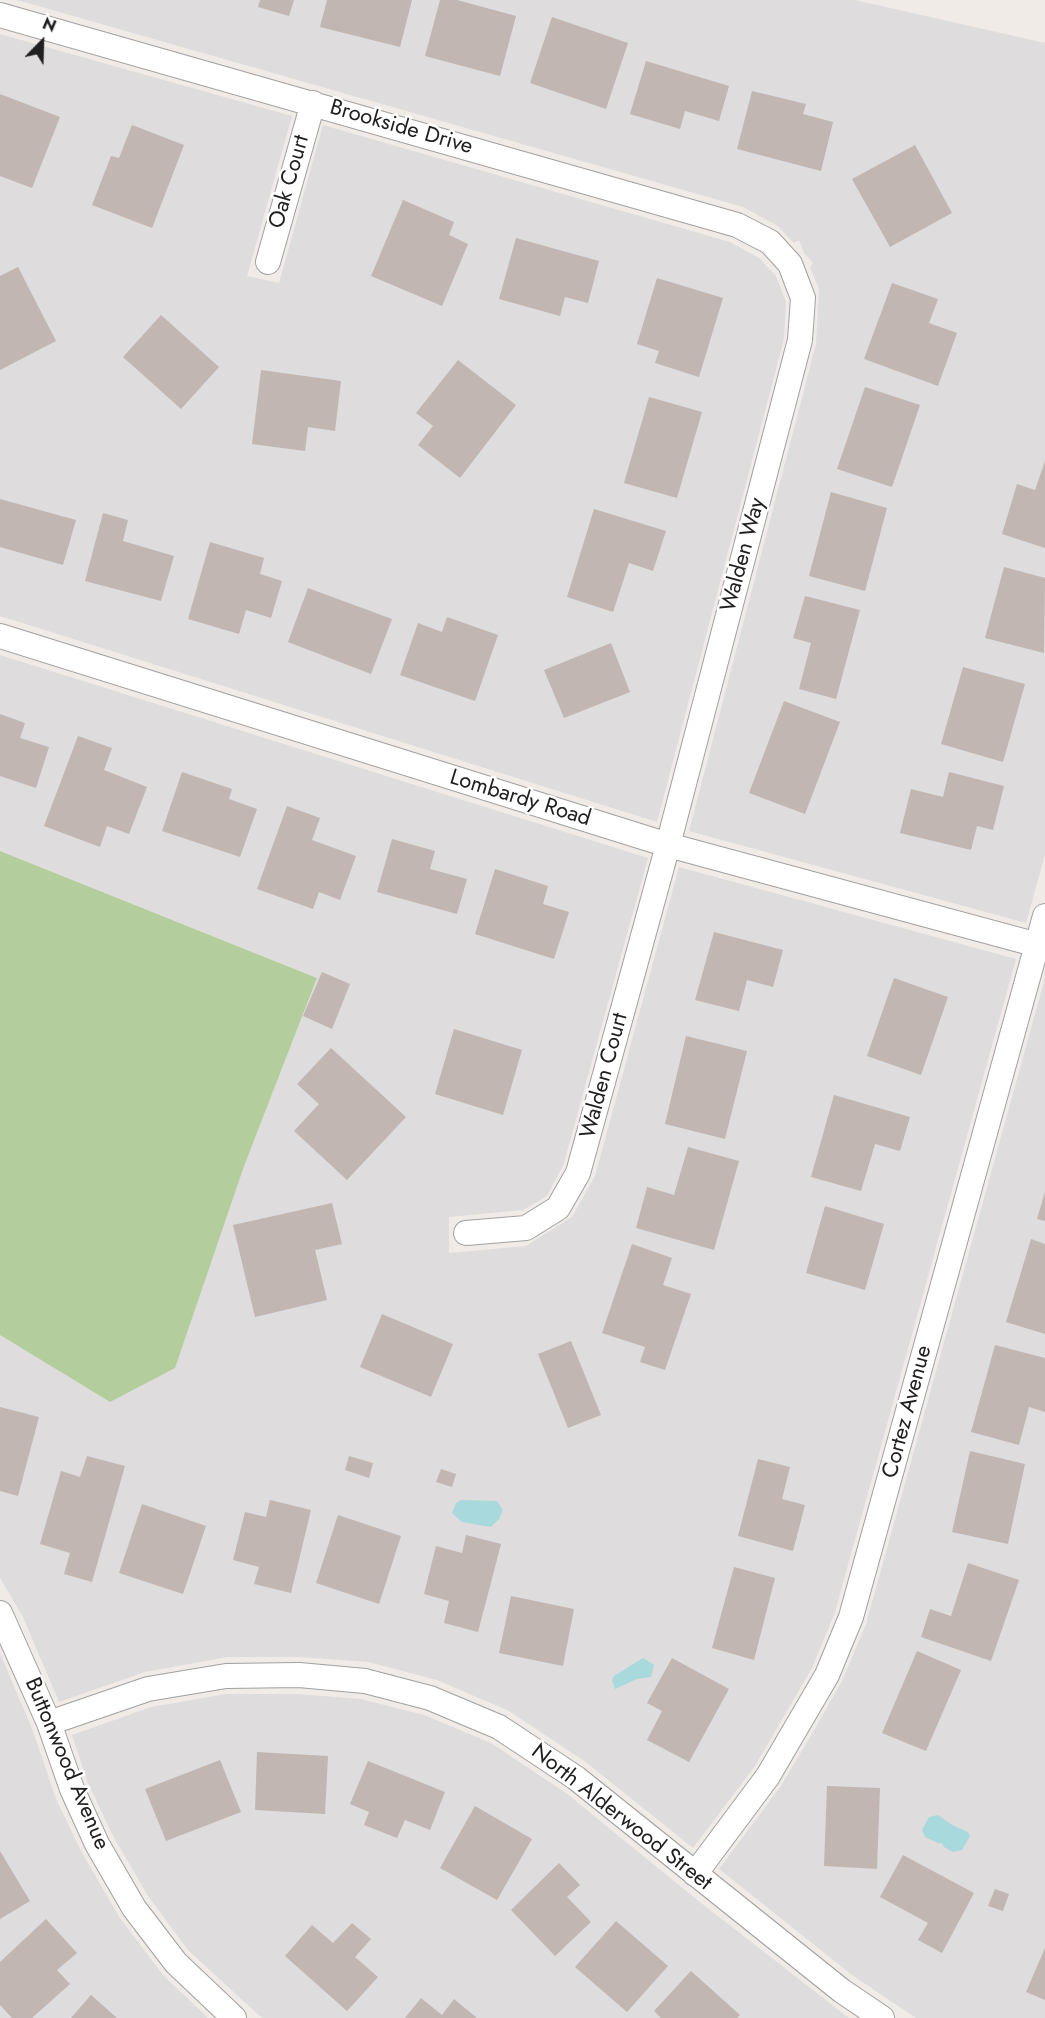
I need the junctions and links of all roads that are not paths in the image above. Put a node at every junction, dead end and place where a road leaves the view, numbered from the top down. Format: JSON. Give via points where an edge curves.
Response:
{"nodes":[{"id":1,"x":0,"y":15,"type":"edge"},
{"id":2,"x":313,"y":103,"type":"junction"},
{"id":3,"x":268,"y":262,"type":"dead end"},
{"id":4,"x":790,"y":264,"type":"joint"},
{"id":5,"x":0,"y":636,"type":"edge"},
{"id":6,"x":668,"y":845,"type":"junction"},
{"id":7,"x":1045,"y":916,"type":"edge"},
{"id":8,"x":1041,"y":946,"type":"edge"},
{"id":9,"x":466,"y":1233,"type":"dead end"},
{"id":10,"x":0,"y":1613,"type":"edge"},
{"id":11,"x":49,"y":1724,"type":"junction"},
{"id":12,"x":695,"y":1874,"type":"junction"},
{"id":13,"x":234,"y":2018,"type":"edge"},
{"id":14,"x":882,"y":2018,"type":"edge"}],
"edges":[{"from":1,"to":2,"type":"street","name":"Brookside Drive"},
{"from":2,"to":3,"type":"street","name":"Oak Court"},
{"from":2,"to":4,"type":"street","name":"Brookside Drive","via":[[737,225],[770,242]]},
{"from":4,"to":6,"type":"street","name":"Walden Way","via":[[803,298],[800,340]]},
{"from":5,"to":6,"type":"street","name":"Lombardy Road"},
{"from":6,"to":8,"type":"street","name":"Lombardy Road"},
{"from":6,"to":9,"type":"street","name":"Walden Court","via":[[578,1173],[558,1208],[526,1228]]},
{"from":7,"to":8,"type":"street","name":"Cortez Avenue"},
{"from":8,"to":12,"type":"street","name":"Cortez Avenue","via":[[851,1617],[827,1675],[773,1767]]},
{"from":10,"to":11,"type":"street","name":"Buttonwood Avenue"},
{"from":11,"to":12,"type":"street","name":"North Alderwood Street","via":[[148,1689],[226,1676],[365,1681],[430,1698],[499,1727],[576,1778]]},
{"from":11,"to":13,"type":"street","name":"Buttonwood Avenue","via":[[72,1790],[134,1908],[176,1963]]},
{"from":12,"to":14,"type":"street","name":"North Alderwood Street","via":[[842,1991]]}]}
